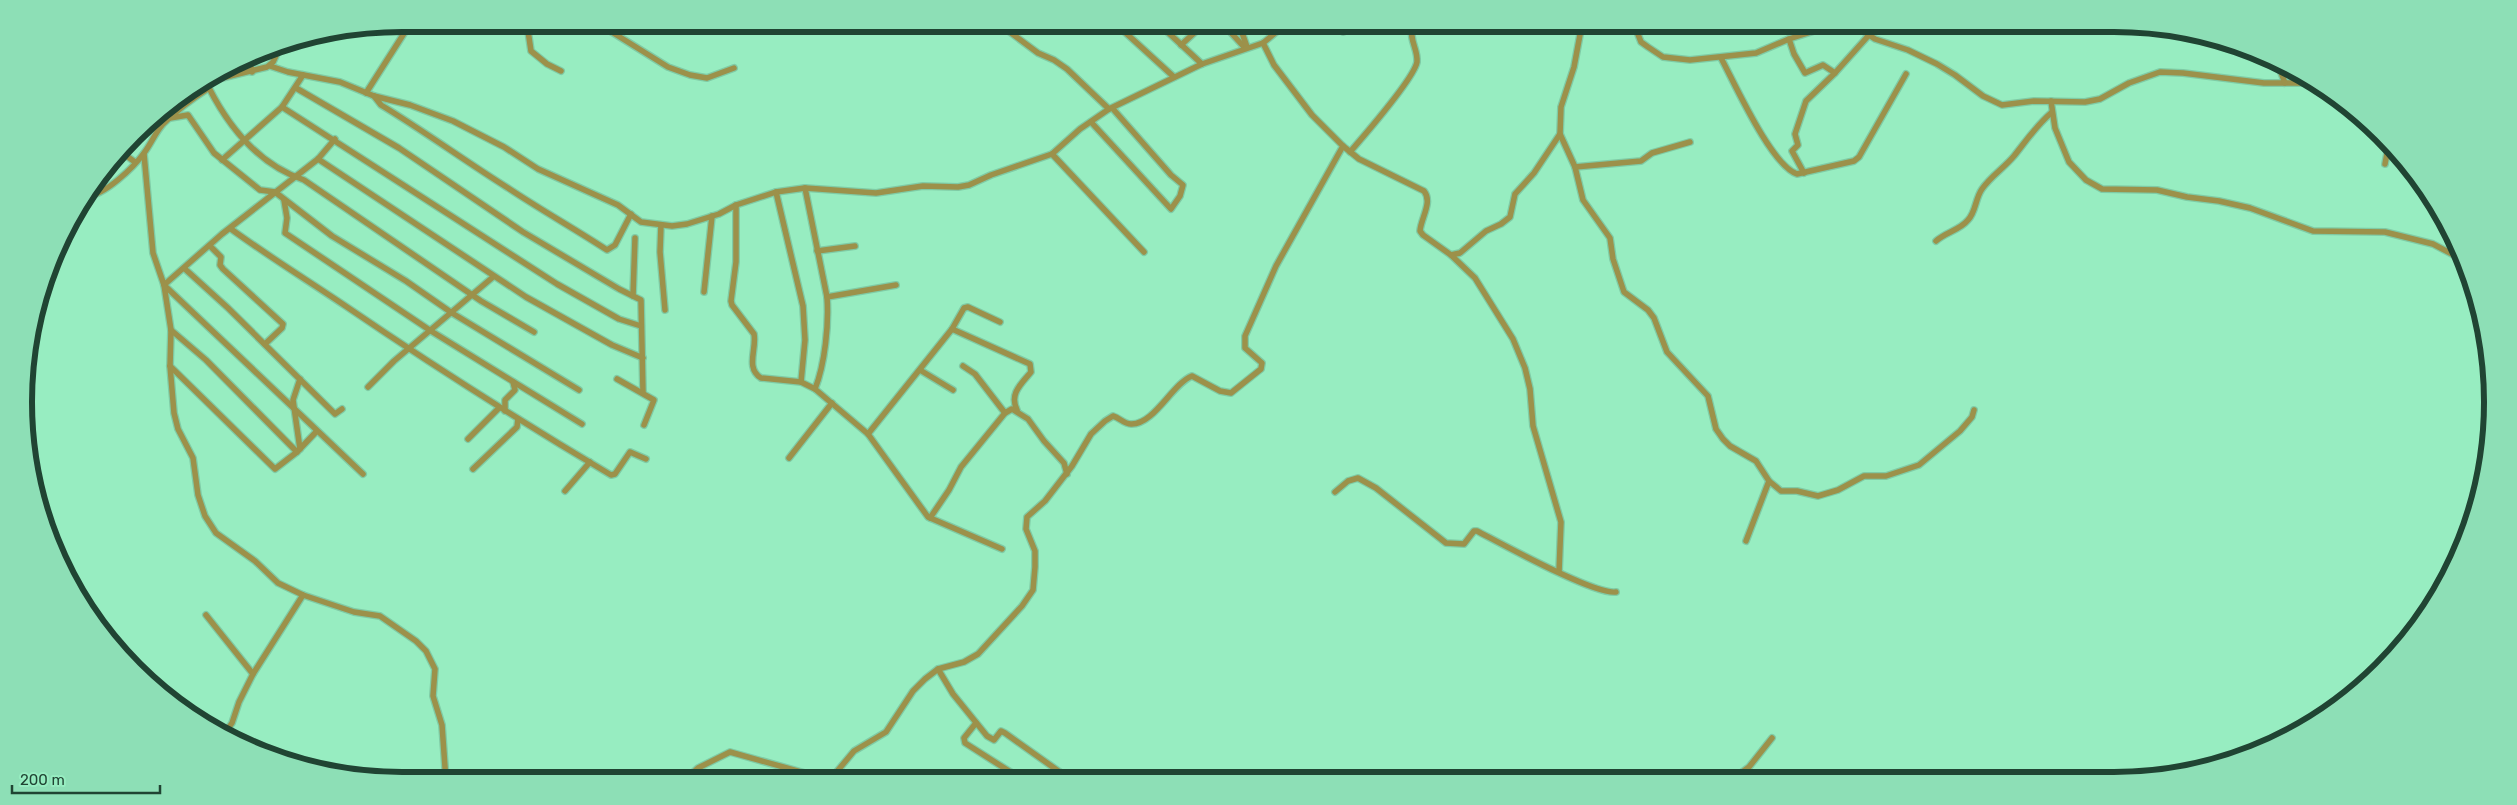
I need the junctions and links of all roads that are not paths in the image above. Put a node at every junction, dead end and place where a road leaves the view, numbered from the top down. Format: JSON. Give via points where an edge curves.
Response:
{"nodes":[{"id":1,"x":405,"y":32,"type":"edge"},
{"id":2,"x":528,"y":32,"type":"edge"},
{"id":3,"x":612,"y":32,"type":"edge"},
{"id":4,"x":1009,"y":32,"type":"edge"},
{"id":5,"x":1125,"y":32,"type":"edge"},
{"id":6,"x":1169,"y":32,"type":"edge"},
{"id":7,"x":1195,"y":32,"type":"edge"},
{"id":8,"x":1230,"y":32,"type":"edge"},
{"id":9,"x":1241,"y":32,"type":"edge"},
{"id":10,"x":1276,"y":32,"type":"edge"},
{"id":11,"x":1411,"y":32,"type":"edge"},
{"id":12,"x":1581,"y":32,"type":"edge"},
{"id":13,"x":1637,"y":32,"type":"edge"},
{"id":14,"x":1810,"y":32,"type":"edge"},
{"id":15,"x":1865,"y":32,"type":"edge"},
{"id":16,"x":1870,"y":35,"type":"junction"},
{"id":17,"x":1789,"y":39,"type":"junction"},
{"id":18,"x":1263,"y":43,"type":"junction"},
{"id":19,"x":1181,"y":45,"type":"junction"},
{"id":20,"x":1246,"y":48,"type":"junction"},
{"id":21,"x":276,"y":55,"type":"edge"},
{"id":22,"x":1721,"y":58,"type":"junction"},
{"id":23,"x":1202,"y":64,"type":"junction"},
{"id":24,"x":251,"y":66,"type":"edge"},
{"id":25,"x":270,"y":66,"type":"junction"},
{"id":26,"x":734,"y":68,"type":"dead end"},
{"id":27,"x":561,"y":71,"type":"dead end"},
{"id":28,"x":252,"y":72,"type":"junction"},
{"id":29,"x":2281,"y":72,"type":"edge"},
{"id":30,"x":1835,"y":73,"type":"junction"},
{"id":31,"x":238,"y":74,"type":"joint"},
{"id":32,"x":1906,"y":74,"type":"dead end"},
{"id":33,"x":302,"y":75,"type":"junction"},
{"id":34,"x":228,"y":76,"type":"edge"},
{"id":35,"x":1174,"y":77,"type":"junction"},
{"id":36,"x":2285,"y":83,"type":"junction"},
{"id":37,"x":2302,"y":83,"type":"edge"},
{"id":38,"x":210,"y":87,"type":"edge"},
{"id":39,"x":296,"y":88,"type":"junction"},
{"id":40,"x":366,"y":93,"type":"junction"},
{"id":41,"x":198,"y":94,"type":"edge"},
{"id":42,"x":374,"y":96,"type":"junction"},
{"id":43,"x":2050,"y":101,"type":"junction"},
{"id":44,"x":282,"y":107,"type":"junction"},
{"id":45,"x":1111,"y":109,"type":"junction"},
{"id":46,"x":2051,"y":113,"type":"junction"},
{"id":47,"x":170,"y":118,"type":"junction"},
{"id":48,"x":1091,"y":122,"type":"junction"},
{"id":49,"x":1560,"y":134,"type":"junction"},
{"id":50,"x":334,"y":139,"type":"junction"},
{"id":51,"x":243,"y":141,"type":"junction"},
{"id":52,"x":1690,"y":142,"type":"dead end"},
{"id":53,"x":1343,"y":146,"type":"junction"},
{"id":54,"x":1350,"y":152,"type":"junction"},
{"id":55,"x":2387,"y":153,"type":"edge"},
{"id":56,"x":144,"y":154,"type":"junction"},
{"id":57,"x":1052,"y":154,"type":"junction"},
{"id":58,"x":127,"y":156,"type":"edge"},
{"id":59,"x":318,"y":159,"type":"junction"},
{"id":60,"x":222,"y":160,"type":"junction"},
{"id":61,"x":135,"y":162,"type":"junction"},
{"id":62,"x":2385,"y":164,"type":"dead end"},
{"id":63,"x":1575,"y":166,"type":"junction"},
{"id":64,"x":1804,"y":173,"type":"junction"},
{"id":65,"x":296,"y":177,"type":"junction"},
{"id":66,"x":806,"y":188,"type":"junction"},
{"id":67,"x":275,"y":192,"type":"junction"},
{"id":68,"x":776,"y":192,"type":"junction"},
{"id":69,"x":98,"y":193,"type":"edge"},
{"id":70,"x":284,"y":200,"type":"junction"},
{"id":71,"x":736,"y":205,"type":"junction"},
{"id":72,"x":631,"y":214,"type":"junction"},
{"id":73,"x":712,"y":216,"type":"junction"},
{"id":74,"x":661,"y":225,"type":"junction"},
{"id":75,"x":231,"y":229,"type":"junction"},
{"id":76,"x":635,"y":238,"type":"dead end"},
{"id":77,"x":1936,"y":241,"type":"dead end"},
{"id":78,"x":210,"y":246,"type":"junction"},
{"id":79,"x":855,"y":246,"type":"dead end"},
{"id":80,"x":817,"y":251,"type":"junction"},
{"id":81,"x":1144,"y":252,"type":"dead end"},
{"id":82,"x":1451,"y":255,"type":"junction"},
{"id":83,"x":2453,"y":255,"type":"edge"},
{"id":84,"x":185,"y":269,"type":"junction"},
{"id":85,"x":494,"y":277,"type":"junction"},
{"id":86,"x":896,"y":285,"type":"dead end"},
{"id":87,"x":164,"y":286,"type":"junction"},
{"id":88,"x":704,"y":292,"type":"dead end"},
{"id":89,"x":474,"y":295,"type":"junction"},
{"id":90,"x":633,"y":296,"type":"junction"},
{"id":91,"x":827,"y":297,"type":"junction"},
{"id":92,"x":665,"y":310,"type":"dead end"},
{"id":93,"x":452,"y":313,"type":"junction"},
{"id":94,"x":1000,"y":322,"type":"dead end"},
{"id":95,"x":641,"y":326,"type":"junction"},
{"id":96,"x":952,"y":329,"type":"junction"},
{"id":97,"x":171,"y":330,"type":"junction"},
{"id":98,"x":431,"y":331,"type":"junction"},
{"id":99,"x":534,"y":332,"type":"dead end"},
{"id":100,"x":265,"y":344,"type":"junction"},
{"id":101,"x":409,"y":350,"type":"junction"},
{"id":102,"x":643,"y":358,"type":"junction"},
{"id":103,"x":170,"y":366,"type":"junction"},
{"id":104,"x":963,"y":366,"type":"dead end"},
{"id":105,"x":920,"y":370,"type":"junction"},
{"id":106,"x":300,"y":379,"type":"junction"},
{"id":107,"x":617,"y":379,"type":"dead end"},
{"id":108,"x":513,"y":382,"type":"junction"},
{"id":109,"x":801,"y":382,"type":"junction"},
{"id":110,"x":368,"y":387,"type":"dead end"},
{"id":111,"x":579,"y":390,"type":"dead end"},
{"id":112,"x":815,"y":390,"type":"junction"},
{"id":113,"x":953,"y":390,"type":"dead end"},
{"id":114,"x":643,"y":392,"type":"junction"},
{"id":115,"x":832,"y":403,"type":"junction"},
{"id":116,"x":499,"y":408,"type":"junction"},
{"id":117,"x":342,"y":409,"type":"dead end"},
{"id":118,"x":1017,"y":410,"type":"junction"},
{"id":119,"x":1974,"y":410,"type":"dead end"},
{"id":120,"x":294,"y":411,"type":"junction"},
{"id":121,"x":506,"y":411,"type":"junction"},
{"id":122,"x":1005,"y":413,"type":"junction"},
{"id":123,"x":518,"y":419,"type":"junction"},
{"id":124,"x":582,"y":424,"type":"dead end"},
{"id":125,"x":644,"y":425,"type":"dead end"},
{"id":126,"x":296,"y":431,"type":"junction"},
{"id":127,"x":316,"y":432,"type":"junction"},
{"id":128,"x":868,"y":434,"type":"junction"},
{"id":129,"x":468,"y":439,"type":"dead end"},
{"id":130,"x":288,"y":443,"type":"junction"},
{"id":131,"x":299,"y":450,"type":"junction"},
{"id":132,"x":789,"y":458,"type":"dead end"},
{"id":133,"x":646,"y":459,"type":"dead end"},
{"id":134,"x":590,"y":462,"type":"junction"},
{"id":135,"x":473,"y":469,"type":"dead end"},
{"id":136,"x":363,"y":474,"type":"dead end"},
{"id":137,"x":1066,"y":474,"type":"junction"},
{"id":138,"x":1769,"y":481,"type":"junction"},
{"id":139,"x":565,"y":491,"type":"dead end"},
{"id":140,"x":1334,"y":492,"type":"dead end"},
{"id":141,"x":930,"y":518,"type":"junction"},
{"id":142,"x":1746,"y":541,"type":"dead end"},
{"id":143,"x":1002,"y":549,"type":"dead end"},
{"id":144,"x":1559,"y":572,"type":"junction"},
{"id":145,"x":1616,"y":592,"type":"dead end"},
{"id":146,"x":303,"y":595,"type":"junction"},
{"id":147,"x":206,"y":615,"type":"dead end"},
{"id":148,"x":938,"y":669,"type":"junction"},
{"id":149,"x":253,"y":674,"type":"junction"},
{"id":150,"x":976,"y":723,"type":"junction"},
{"id":151,"x":228,"y":728,"type":"edge"},
{"id":152,"x":1772,"y":738,"type":"dead end"},
{"id":153,"x":445,"y":772,"type":"edge"},
{"id":154,"x":694,"y":772,"type":"edge"},
{"id":155,"x":792,"y":772,"type":"edge"},
{"id":156,"x":836,"y":772,"type":"edge"},
{"id":157,"x":1012,"y":772,"type":"edge"},
{"id":158,"x":1060,"y":772,"type":"edge"},
{"id":159,"x":1742,"y":772,"type":"edge"}],
"edges":[{"from":1,"to":40,"type":"street"},
{"from":2,"to":27,"type":"street","via":[[531,51]]},
{"from":3,"to":26,"type":"street","via":[[684,74],[707,78]]},
{"from":4,"to":45,"type":"street","via":[[1038,54],[1054,60]]},
{"from":5,"to":35,"type":"street"},
{"from":6,"to":19,"type":"street"},
{"from":7,"to":19,"type":"street"},
{"from":8,"to":20,"type":"street"},
{"from":9,"to":20,"type":"street"},
{"from":10,"to":18,"type":"street"},
{"from":11,"to":54,"type":"street","via":[[1415,68]]},
{"from":12,"to":49,"type":"street","via":[[1574,68],[1561,108]]},
{"from":13,"to":22,"type":"street","via":[[1640,42],[1663,56],[1690,60]]},
{"from":14,"to":17,"type":"street"},
{"from":15,"to":16,"type":"street"},
{"from":16,"to":30,"type":"street"},
{"from":16,"to":43,"type":"street","via":[[1937,64],[1996,103]]},
{"from":17,"to":22,"type":"street","via":[[1756,53]]},
{"from":17,"to":30,"type":"street","via":[[1805,73],[1823,65]]},
{"from":18,"to":20,"type":"street"},
{"from":18,"to":53,"type":"street","via":[[1274,65],[1312,115]]},
{"from":19,"to":23,"type":"street"},
{"from":20,"to":23,"type":"street"},
{"from":21,"to":25,"type":"street"},
{"from":22,"to":64,"type":"street","via":[[1780,162],[1791,172]]},
{"from":23,"to":35,"type":"street"},
{"from":24,"to":28,"type":"street"},
{"from":25,"to":28,"type":"street"},
{"from":25,"to":33,"type":"street"},
{"from":28,"to":31,"type":"street"},
{"from":29,"to":36,"type":"street"},
{"from":30,"to":64,"type":"street","via":[[1806,101],[1796,128],[1798,145],[1792,151]]},
{"from":31,"to":34,"type":"street"},
{"from":32,"to":64,"type":"street","via":[[1859,157]]},
{"from":33,"to":39,"type":"street"},
{"from":33,"to":40,"type":"street","via":[[340,82]]},
{"from":35,"to":45,"type":"street"},
{"from":36,"to":37,"type":"street"},
{"from":36,"to":43,"type":"street","via":[[2160,72],[2100,99]]},
{"from":38,"to":51,"type":"street"},
{"from":39,"to":44,"type":"street"},
{"from":39,"to":90,"type":"street","via":[[392,143],[523,232]]},
{"from":40,"to":42,"type":"street"},
{"from":41,"to":47,"type":"street"},
{"from":42,"to":72,"type":"street","via":[[410,105],[466,127],[538,169]]},
{"from":42,"to":72,"type":"street","via":[[381,104],[515,193],[607,250],[615,245]]},
{"from":43,"to":46,"type":"street"},
{"from":44,"to":50,"type":"street"},
{"from":44,"to":51,"type":"street"},
{"from":45,"to":48,"type":"street"},
{"from":45,"to":48,"type":"street","via":[[1183,185],[1171,209]]},
{"from":46,"to":77,"type":"street","via":[[1981,190],[1967,222]]},
{"from":46,"to":83,"type":"street","via":[[2069,162],[2086,180],[2102,189],[2157,190],[2218,201],[2250,208],[2313,231],[2385,232],[2433,244]]},
{"from":47,"to":56,"type":"street"},
{"from":47,"to":60,"type":"street","via":[[188,115]]},
{"from":48,"to":57,"type":"street"},
{"from":49,"to":63,"type":"street"},
{"from":49,"to":82,"type":"street","via":[[1534,173],[1515,194],[1510,217]]},
{"from":50,"to":59,"type":"street"},
{"from":50,"to":95,"type":"street","via":[[557,284],[619,319]]},
{"from":51,"to":60,"type":"street"},
{"from":51,"to":65,"type":"street"},
{"from":52,"to":63,"type":"street","via":[[1652,153],[1641,161]]},
{"from":53,"to":54,"type":"street"},
{"from":53,"to":137,"type":"street","via":[[1276,266],[1244,336],[1245,348],[1262,363],[1261,369],[1231,393],[1220,392],[1192,376],[1140,422],[1128,424],[1117,417],[1109,418],[1088,438]]},
{"from":54,"to":82,"type":"street","via":[[1424,191],[1428,198],[1420,231]]},
{"from":55,"to":62,"type":"street"},
{"from":56,"to":61,"type":"street"},
{"from":56,"to":87,"type":"street","via":[[153,253]]},
{"from":57,"to":66,"type":"street","via":[[958,187],[923,186],[876,193]]},
{"from":57,"to":81,"type":"street"},
{"from":58,"to":61,"type":"street"},
{"from":59,"to":65,"type":"street"},
{"from":59,"to":85,"type":"street"},
{"from":60,"to":67,"type":"street","via":[[260,190]]},
{"from":61,"to":69,"type":"street"},
{"from":63,"to":138,"type":"street","via":[[1583,200],[1610,238],[1624,292],[1648,310],[1666,352],[1708,396],[1716,428],[1723,439],[1756,461]]},
{"from":65,"to":67,"type":"street"},
{"from":65,"to":89,"type":"street"},
{"from":66,"to":68,"type":"street"},
{"from":66,"to":80,"type":"street"},
{"from":67,"to":70,"type":"street"},
{"from":67,"to":75,"type":"street"},
{"from":68,"to":71,"type":"street"},
{"from":68,"to":109,"type":"street","via":[[803,306],[805,340]]},
{"from":70,"to":93,"type":"street","via":[[332,236]]},
{"from":70,"to":98,"type":"street","via":[[285,233]]},
{"from":71,"to":73,"type":"street"},
{"from":71,"to":109,"type":"street","via":[[736,262],[731,301],[754,334],[753,370],[761,378]]},
{"from":72,"to":74,"type":"street","via":[[646,224]]},
{"from":73,"to":74,"type":"street","via":[[688,224]]},
{"from":73,"to":88,"type":"street"},
{"from":74,"to":92,"type":"street"},
{"from":75,"to":78,"type":"street"},
{"from":75,"to":101,"type":"street"},
{"from":76,"to":90,"type":"street"},
{"from":78,"to":84,"type":"street"},
{"from":78,"to":100,"type":"street","via":[[220,257],[223,269],[283,324]]},
{"from":79,"to":80,"type":"street"},
{"from":80,"to":91,"type":"street"},
{"from":82,"to":144,"type":"street","via":[[1475,278],[1513,339],[1526,368],[1533,426],[1561,522]]},
{"from":84,"to":87,"type":"street"},
{"from":84,"to":100,"type":"street"},
{"from":85,"to":89,"type":"street"},
{"from":85,"to":102,"type":"street","via":[[580,328]]},
{"from":86,"to":91,"type":"street"},
{"from":87,"to":97,"type":"street"},
{"from":87,"to":120,"type":"street"},
{"from":89,"to":93,"type":"street"},
{"from":89,"to":99,"type":"street"},
{"from":90,"to":95,"type":"street","via":[[642,302]]},
{"from":91,"to":112,"type":"street","via":[[823,361]]},
{"from":93,"to":98,"type":"street"},
{"from":93,"to":111,"type":"street"},
{"from":94,"to":96,"type":"street","via":[[966,307]]},
{"from":95,"to":102,"type":"street"},
{"from":96,"to":105,"type":"street"},
{"from":96,"to":118,"type":"street","via":[[1030,364],[1031,372],[1015,392],[1013,402]]},
{"from":97,"to":103,"type":"street"},
{"from":97,"to":130,"type":"street","via":[[206,360]]},
{"from":98,"to":101,"type":"street"},
{"from":98,"to":108,"type":"street"},
{"from":100,"to":106,"type":"street"},
{"from":101,"to":110,"type":"street"},
{"from":101,"to":116,"type":"street"},
{"from":102,"to":114,"type":"street"},
{"from":103,"to":131,"type":"street","via":[[275,469]]},
{"from":103,"to":146,"type":"street","via":[[174,414],[193,458],[198,495],[209,525],[278,583]]},
{"from":104,"to":122,"type":"street","via":[[975,374]]},
{"from":105,"to":113,"type":"street"},
{"from":105,"to":128,"type":"street"},
{"from":106,"to":117,"type":"street","via":[[335,414]]},
{"from":106,"to":120,"type":"street","via":[[294,397]]},
{"from":107,"to":114,"type":"street"},
{"from":108,"to":121,"type":"street","via":[[515,390],[505,400]]},
{"from":108,"to":124,"type":"street"},
{"from":109,"to":112,"type":"street"},
{"from":112,"to":115,"type":"street"},
{"from":114,"to":125,"type":"street","via":[[653,398],[654,403]]},
{"from":115,"to":128,"type":"street"},
{"from":115,"to":132,"type":"street"},
{"from":116,"to":121,"type":"street"},
{"from":116,"to":129,"type":"street"},
{"from":118,"to":122,"type":"street"},
{"from":118,"to":137,"type":"street","via":[[1064,463]]},
{"from":119,"to":138,"type":"street","via":[[1972,417],[1953,437],[1919,465],[1908,469],[1878,477],[1864,476],[1818,496],[1782,491]]},
{"from":120,"to":126,"type":"street"},
{"from":120,"to":127,"type":"street"},
{"from":121,"to":123,"type":"street"},
{"from":122,"to":141,"type":"street","via":[[961,467]]},
{"from":123,"to":134,"type":"street"},
{"from":123,"to":135,"type":"street","via":[[519,423],[511,433]]},
{"from":126,"to":130,"type":"street"},
{"from":126,"to":131,"type":"street"},
{"from":127,"to":131,"type":"street"},
{"from":127,"to":136,"type":"street"},
{"from":128,"to":141,"type":"street","via":[[903,486]]},
{"from":130,"to":131,"type":"street"},
{"from":133,"to":134,"type":"street","via":[[630,452],[613,475]]},
{"from":134,"to":139,"type":"street"},
{"from":137,"to":148,"type":"street","via":[[1045,501],[1030,513],[1025,523],[1035,551],[1034,583],[1029,597],[978,654],[964,662]]},
{"from":138,"to":142,"type":"street"},
{"from":140,"to":144,"type":"street","via":[[1353,478],[1358,478],[1376,488],[1446,543],[1464,544],[1477,531]]},
{"from":141,"to":143,"type":"street"},
{"from":144,"to":145,"type":"street","via":[[1604,592]]},
{"from":146,"to":149,"type":"street"},
{"from":146,"to":153,"type":"street","via":[[354,612],[380,616],[426,651],[435,669],[433,696],[442,725]]},
{"from":147,"to":149,"type":"street"},
{"from":148,"to":150,"type":"street"},
{"from":148,"to":156,"type":"street","via":[[913,691],[886,732],[854,751]]},
{"from":149,"to":151,"type":"street"},
{"from":150,"to":157,"type":"street","via":[[965,736],[965,742]]},
{"from":150,"to":158,"type":"street","via":[[994,740],[1001,731],[1005,733]]},
{"from":152,"to":159,"type":"street"},
{"from":154,"to":155,"type":"street","via":[[730,752]]}]}
